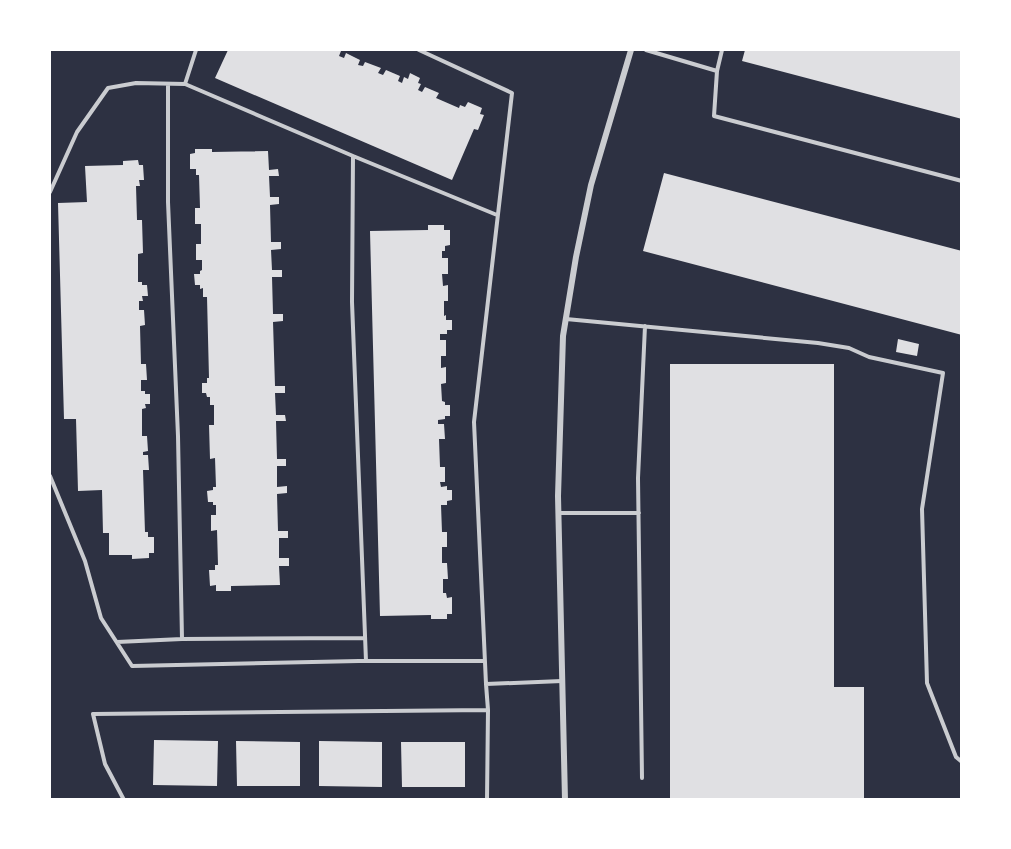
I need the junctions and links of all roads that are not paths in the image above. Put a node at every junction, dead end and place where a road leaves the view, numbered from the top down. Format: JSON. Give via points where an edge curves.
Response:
{"nodes":[{"id":1,"x":196,"y":50,"type":"edge"},
{"id":2,"x":419,"y":50,"type":"edge"},
{"id":3,"x":631,"y":50,"type":"edge"},
{"id":4,"x":646,"y":50,"type":"edge"},
{"id":5,"x":722,"y":50,"type":"edge"},
{"id":6,"x":717,"y":71,"type":"junction"},
{"id":7,"x":168,"y":84,"type":"junction"},
{"id":8,"x":185,"y":84,"type":"junction"},
{"id":9,"x":353,"y":156,"type":"junction"},
{"id":10,"x":962,"y":181,"type":"edge"},
{"id":11,"x":50,"y":192,"type":"edge"},
{"id":12,"x":497,"y":215,"type":"junction"},
{"id":13,"x":566,"y":319,"type":"junction"},
{"id":14,"x":645,"y":326,"type":"junction"},
{"id":15,"x":50,"y":476,"type":"edge"},
{"id":16,"x":558,"y":513,"type":"junction"},
{"id":17,"x":639,"y":513,"type":"junction"},
{"id":18,"x":365,"y":638,"type":"junction"},
{"id":19,"x":182,"y":639,"type":"junction"},
{"id":20,"x":117,"y":642,"type":"junction"},
{"id":21,"x":366,"y":661,"type":"junction"},
{"id":22,"x":485,"y":661,"type":"junction"},
{"id":23,"x":562,"y":681,"type":"junction"},
{"id":24,"x":486,"y":684,"type":"junction"},
{"id":25,"x":488,"y":710,"type":"junction"},
{"id":26,"x":962,"y":762,"type":"edge"},
{"id":27,"x":642,"y":778,"type":"dead end"},
{"id":28,"x":124,"y":800,"type":"edge"},
{"id":29,"x":487,"y":800,"type":"edge"},
{"id":30,"x":565,"y":800,"type":"edge"}],
"edges":[{"from":1,"to":8,"type":"lane"},
{"from":2,"to":12,"type":"lane","via":[[512,93]]},
{"from":3,"to":13,"type":"street","via":[[591,185]]},
{"from":4,"to":6,"type":"lane"},
{"from":5,"to":6,"type":"lane"},
{"from":6,"to":10,"type":"lane","via":[[714,116]]},
{"from":7,"to":8,"type":"lane"},
{"from":7,"to":11,"type":"lane","via":[[136,83],[108,88],[77,132]]},
{"from":7,"to":19,"type":"lane"},
{"from":8,"to":9,"type":"lane"},
{"from":9,"to":12,"type":"lane"},
{"from":9,"to":18,"type":"lane","via":[[352,302]]},
{"from":12,"to":22,"type":"lane","via":[[474,422]]},
{"from":13,"to":14,"type":"lane"},
{"from":13,"to":16,"type":"street"},
{"from":14,"to":17,"type":"lane"},
{"from":14,"to":26,"type":"lane","via":[[818,343],[943,373],[922,509],[927,682],[956,757]]},
{"from":15,"to":20,"type":"lane","via":[[85,561],[101,618]]},
{"from":16,"to":17,"type":"lane"},
{"from":16,"to":23,"type":"street"},
{"from":17,"to":27,"type":"lane"},
{"from":18,"to":19,"type":"lane"},
{"from":18,"to":21,"type":"lane"},
{"from":19,"to":20,"type":"lane"},
{"from":20,"to":21,"type":"lane","via":[[132,666]]},
{"from":21,"to":22,"type":"lane"},
{"from":22,"to":24,"type":"lane"},
{"from":23,"to":24,"type":"lane"},
{"from":23,"to":30,"type":"street"},
{"from":24,"to":25,"type":"lane"},
{"from":25,"to":28,"type":"lane","via":[[93,714],[105,764]]},
{"from":25,"to":29,"type":"lane"}]}
